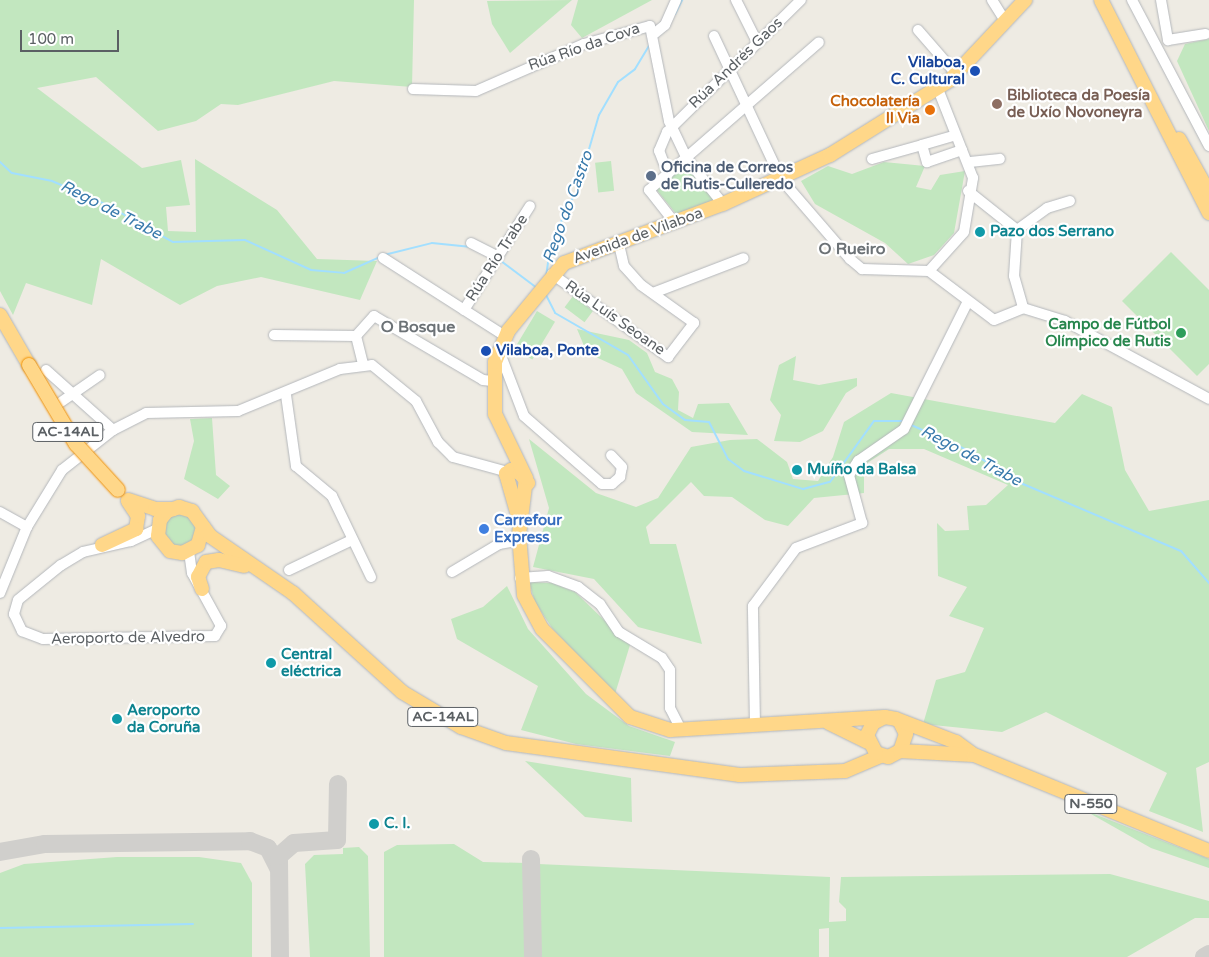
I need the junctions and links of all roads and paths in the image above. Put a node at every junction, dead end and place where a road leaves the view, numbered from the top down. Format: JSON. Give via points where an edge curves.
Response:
{"nodes":[{"id":1,"x":676,"y":0,"type":"edge"},
{"id":2,"x":736,"y":0,"type":"edge"},
{"id":3,"x":801,"y":0,"type":"edge"},
{"id":4,"x":992,"y":0,"type":"edge"},
{"id":5,"x":1025,"y":0,"type":"edge"},
{"id":6,"x":1101,"y":0,"type":"edge"},
{"id":7,"x":1112,"y":0,"type":"edge"},
{"id":8,"x":1132,"y":0,"type":"edge"},
{"id":9,"x":1161,"y":0,"type":"edge"},
{"id":10,"x":1005,"y":21,"type":"junction"},
{"id":11,"x":918,"y":30,"type":"dead end"},
{"id":12,"x":655,"y":33,"type":"junction"},
{"id":13,"x":1206,"y":34,"type":"dead end"},
{"id":14,"x":714,"y":36,"type":"dead end"},
{"id":15,"x":1168,"y":40,"type":"junction"},
{"id":16,"x":757,"y":42,"type":"junction"},
{"id":17,"x":820,"y":42,"type":"dead end"},
{"id":18,"x":1153,"y":42,"type":"junction"},
{"id":19,"x":1161,"y":54,"type":"junction"},
{"id":20,"x":730,"y":68,"type":"junction"},
{"id":21,"x":957,"y":75,"type":"junction"},
{"id":22,"x":412,"y":89,"type":"dead end"},
{"id":23,"x":938,"y":89,"type":"junction"},
{"id":24,"x":749,"y":107,"type":"junction"},
{"id":25,"x":671,"y":128,"type":"junction"},
{"id":26,"x":953,"y":136,"type":"junction"},
{"id":27,"x":922,"y":145,"type":"junction"},
{"id":28,"x":1209,"y":146,"type":"edge"},
{"id":29,"x":962,"y":150,"type":"junction"},
{"id":30,"x":687,"y":159,"type":"junction"},
{"id":31,"x":872,"y":159,"type":"dead end"},
{"id":32,"x":1000,"y":159,"type":"dead end"},
{"id":33,"x":970,"y":162,"type":"junction"},
{"id":34,"x":668,"y":174,"type":"junction"},
{"id":35,"x":781,"y":179,"type":"junction"},
{"id":36,"x":968,"y":192,"type":"junction"},
{"id":37,"x":1209,"y":193,"type":"edge"},
{"id":38,"x":1070,"y":201,"type":"dead end"},
{"id":39,"x":723,"y":204,"type":"junction"},
{"id":40,"x":530,"y":206,"type":"dead end"},
{"id":41,"x":1209,"y":213,"type":"edge"},
{"id":42,"x":675,"y":223,"type":"junction"},
{"id":43,"x":1017,"y":230,"type":"junction"},
{"id":44,"x":471,"y":243,"type":"dead end"},
{"id":45,"x":619,"y":245,"type":"junction"},
{"id":46,"x":499,"y":257,"type":"junction"},
{"id":47,"x":383,"y":258,"type":"dead end"},
{"id":48,"x":744,"y":258,"type":"dead end"},
{"id":49,"x":930,"y":271,"type":"junction"},
{"id":50,"x":551,"y":275,"type":"junction"},
{"id":51,"x":653,"y":293,"type":"junction"},
{"id":52,"x":967,"y":303,"type":"junction"},
{"id":53,"x":1023,"y":308,"type":"junction"},
{"id":54,"x":464,"y":310,"type":"junction"},
{"id":55,"x":0,"y":315,"type":"edge"},
{"id":56,"x":274,"y":335,"type":"dead end"},
{"id":57,"x":356,"y":336,"type":"junction"},
{"id":58,"x":502,"y":342,"type":"junction"},
{"id":59,"x":363,"y":364,"type":"junction"},
{"id":60,"x":46,"y":370,"type":"dead end"},
{"id":61,"x":100,"y":375,"type":"dead end"},
{"id":62,"x":492,"y":385,"type":"junction"},
{"id":63,"x":73,"y":390,"type":"junction"},
{"id":64,"x":286,"y":395,"type":"junction"},
{"id":65,"x":514,"y":397,"type":"junction"},
{"id":66,"x":1209,"y":400,"type":"edge"},
{"id":67,"x":61,"y":402,"type":"dead end"},
{"id":68,"x":498,"y":422,"type":"junction"},
{"id":69,"x":113,"y":430,"type":"junction"},
{"id":70,"x":514,"y":442,"type":"junction"},
{"id":71,"x":611,"y":455,"type":"dead end"},
{"id":72,"x":509,"y":477,"type":"junction"},
{"id":73,"x":525,"y":478,"type":"junction"},
{"id":74,"x":132,"y":503,"type":"junction"},
{"id":75,"x":172,"y":509,"type":"junction"},
{"id":76,"x":0,"y":512,"type":"edge"},
{"id":77,"x":526,"y":525,"type":"junction"},
{"id":78,"x":27,"y":527,"type":"junction"},
{"id":79,"x":203,"y":527,"type":"junction"},
{"id":80,"x":157,"y":528,"type":"junction"},
{"id":81,"x":352,"y":540,"type":"junction"},
{"id":82,"x":516,"y":540,"type":"junction"},
{"id":83,"x":102,"y":545,"type":"junction"},
{"id":84,"x":191,"y":551,"type":"junction"},
{"id":85,"x":254,"y":568,"type":"junction"},
{"id":86,"x":289,"y":570,"type":"dead end"},
{"id":87,"x":452,"y":572,"type":"dead end"},
{"id":88,"x":519,"y":574,"type":"junction"},
{"id":89,"x":371,"y":577,"type":"dead end"},
{"id":90,"x":202,"y":589,"type":"junction"},
{"id":91,"x":0,"y":593,"type":"edge"},
{"id":92,"x":884,"y":717,"type":"junction"},
{"id":93,"x":824,"y":721,"type":"junction"},
{"id":94,"x":900,"y":722,"type":"junction"},
{"id":95,"x":755,"y":726,"type":"junction"},
{"id":96,"x":681,"y":730,"type":"junction"},
{"id":97,"x":873,"y":749,"type":"junction"},
{"id":98,"x":900,"y":751,"type":"junction"},
{"id":99,"x":974,"y":755,"type":"junction"},
{"id":100,"x":1209,"y":851,"type":"edge"}],
"edges":[{"from":1,"to":12,"type":"street","via":[[665,25]]},
{"from":2,"to":16,"type":"street"},
{"from":3,"to":16,"type":"street","name":"Rúa Andrés Gaos"},
{"from":4,"to":10,"type":"street"},
{"from":5,"to":10,"type":"highway","name":"Avenida de Vilaboa"},
{"from":6,"to":41,"type":"highway"},
{"from":7,"to":37,"type":"highway"},
{"from":8,"to":18,"type":"street"},
{"from":9,"to":15,"type":"street"},
{"from":10,"to":21,"type":"highway","name":"Avenida de Vilaboa"},
{"from":11,"to":21,"type":"street"},
{"from":12,"to":22,"type":"street","name":"Rúa Río da Cova","via":[[650,26],[640,25],[518,70],[476,91]]},
{"from":12,"to":25,"type":"street","name":"Rúa Río da Cova"},
{"from":13,"to":15,"type":"street"},
{"from":14,"to":20,"type":"street"},
{"from":15,"to":18,"type":"street"},
{"from":15,"to":19,"type":"street"},
{"from":16,"to":20,"type":"street","name":"Rúa Andrés Gaos"},
{"from":17,"to":24,"type":"street"},
{"from":18,"to":19,"type":"street"},
{"from":19,"to":28,"type":"street"},
{"from":20,"to":24,"type":"street"},
{"from":20,"to":25,"type":"street","name":"Rúa Andrés Gaos"},
{"from":21,"to":23,"type":"highway","name":"Avenida de Vilaboa"},
{"from":23,"to":26,"type":"street"},
{"from":23,"to":35,"type":"highway","name":"Avenida de Vilaboa"},
{"from":24,"to":30,"type":"street"},
{"from":24,"to":35,"type":"street"},
{"from":25,"to":30,"type":"street","name":"Rúa Río da Cova"},
{"from":25,"to":34,"type":"street","name":"Rúa Andrés Gaos","via":[[659,151]]},
{"from":26,"to":27,"type":"street"},
{"from":26,"to":29,"type":"street"},
{"from":27,"to":29,"type":"street","via":[[927,162]]},
{"from":27,"to":31,"type":"street"},
{"from":29,"to":33,"type":"street"},
{"from":30,"to":34,"type":"street"},
{"from":30,"to":39,"type":"street","name":"Rúa Río da Cova"},
{"from":32,"to":33,"type":"street"},
{"from":33,"to":36,"type":"street","via":[[973,178]]},
{"from":34,"to":42,"type":"street","via":[[650,190]]},
{"from":35,"to":39,"type":"highway","name":"Avenida de Vilaboa"},
{"from":35,"to":49,"type":"street","via":[[862,269]]},
{"from":36,"to":43,"type":"street"},
{"from":36,"to":49,"type":"street","via":[[964,232]]},
{"from":38,"to":43,"type":"street","via":[[1046,208]]},
{"from":39,"to":42,"type":"highway","name":"Avenida de Vilaboa"},
{"from":40,"to":46,"type":"street","name":"Rúa Río Trabe"},
{"from":42,"to":45,"type":"highway","name":"Avenida de Vilaboa"},
{"from":43,"to":53,"type":"street","via":[[1014,276]]},
{"from":44,"to":46,"type":"street"},
{"from":45,"to":50,"type":"highway","name":"Avenida de Vilaboa","via":[[575,257]]},
{"from":45,"to":51,"type":"street","via":[[624,266]]},
{"from":46,"to":54,"type":"street","name":"Rúa Río Trabe"},
{"from":47,"to":54,"type":"street"},
{"from":48,"to":51,"type":"street"},
{"from":49,"to":52,"type":"street"},
{"from":50,"to":51,"type":"street","name":"Rúa Luís Seoane","via":[[668,357],[694,323]]},
{"from":50,"to":58,"type":"highway","name":"Avenida de Vilaboa"},
{"from":52,"to":53,"type":"street","via":[[994,320]]},
{"from":52,"to":95,"type":"street","via":[[904,429],[858,462],[849,475],[862,523],[796,548],[753,606]]},
{"from":53,"to":66,"type":"street","via":[[1065,321]]},
{"from":54,"to":58,"type":"street"},
{"from":55,"to":74,"type":"highway","number":"AC-14AL","bridge":true,"via":[[76,444]]},
{"from":56,"to":57,"type":"street"},
{"from":57,"to":59,"type":"street"},
{"from":57,"to":62,"type":"street","via":[[374,316]]},
{"from":58,"to":62,"type":"highway","name":"Avenida de Vilaboa"},
{"from":58,"to":65,"type":"street"},
{"from":59,"to":64,"type":"street","via":[[340,369]]},
{"from":59,"to":72,"type":"street","via":[[383,370],[416,401],[444,450]]},
{"from":60,"to":63,"type":"street"},
{"from":61,"to":63,"type":"street"},
{"from":62,"to":65,"type":"street","via":[[500,381]]},
{"from":62,"to":68,"type":"highway"},
{"from":63,"to":67,"type":"street"},
{"from":63,"to":69,"type":"street"},
{"from":64,"to":69,"type":"street","via":[[238,411],[146,413]]},
{"from":64,"to":81,"type":"street","via":[[296,466],[332,496]]},
{"from":65,"to":71,"type":"street","via":[[524,416],[602,484],[612,484],[620,476],[622,467]]},
{"from":68,"to":70,"type":"highway"},
{"from":68,"to":72,"type":"highway"},
{"from":68,"to":73,"type":"highway"},
{"from":69,"to":78,"type":"street","via":[[62,470]]},
{"from":70,"to":73,"type":"highway"},
{"from":70,"to":77,"type":"highway","via":[[530,474]]},
{"from":72,"to":73,"type":"highway"},
{"from":72,"to":82,"type":"highway"},
{"from":73,"to":77,"type":"highway"},
{"from":73,"to":88,"type":"highway"},
{"from":74,"to":75,"type":"highway","number":"AC-14AL"},
{"from":74,"to":80,"type":"highway","number":"AC-14AL"},
{"from":74,"to":83,"type":"highway","number":"AC-14AL","via":[[138,516],[136,529]]},
{"from":75,"to":79,"type":"highway","number":"AC-14AL","via":[[192,511]]},
{"from":75,"to":80,"type":"highway"},
{"from":76,"to":78,"type":"street"},
{"from":77,"to":88,"type":"highway"},
{"from":78,"to":91,"type":"street"},
{"from":79,"to":84,"type":"highway","via":[[201,540]]},
{"from":79,"to":85,"type":"highway","number":"AC-14AL"},
{"from":80,"to":83,"type":"street","name":"Aeroporto de Alvedro","via":[[131,541]]},
{"from":80,"to":84,"type":"highway","number":"AC-14AL","via":[[160,542],[170,551]]},
{"from":81,"to":86,"type":"street"},
{"from":81,"to":89,"type":"street"},
{"from":82,"to":87,"type":"street","via":[[499,544]]},
{"from":82,"to":88,"type":"highway"},
{"from":83,"to":90,"type":"street","name":"Aeroporto de Alvedro","via":[[71,559],[18,600],[14,614],[22,631],[43,639],[215,636],[221,626]]},
{"from":84,"to":85,"type":"highway","number":"AC-14AL","via":[[219,553]]},
{"from":84,"to":90,"type":"street","name":"Aeroporto de Alvedro","via":[[192,573]]},
{"from":85,"to":90,"type":"highway","number":"AC-14AL","via":[[211,560],[199,571]]},
{"from":85,"to":97,"type":"highway","number":"AC-14AL","via":[[294,593],[402,692],[479,733],[538,750],[677,769],[819,774],[855,763]]},
{"from":88,"to":96,"type":"highway","via":[[542,629],[586,676],[630,717]]},
{"from":88,"to":96,"type":"street","via":[[548,576],[578,587],[600,604],[619,632],[662,658],[670,670],[670,708]]},
{"from":92,"to":93,"type":"highway"},
{"from":92,"to":94,"type":"highway","number":"N-550"},
{"from":92,"to":97,"type":"highway","via":[[869,728]]},
{"from":93,"to":95,"type":"highway"},
{"from":93,"to":97,"type":"highway"},
{"from":94,"to":98,"type":"highway","via":[[906,734]]},
{"from":94,"to":99,"type":"highway","number":"N-550","via":[[956,742]]},
{"from":95,"to":96,"type":"highway"},
{"from":97,"to":98,"type":"highway","number":"N-550"},
{"from":98,"to":99,"type":"highway","number":"N-550"},
{"from":99,"to":100,"type":"highway","number":"N-550"}]}
